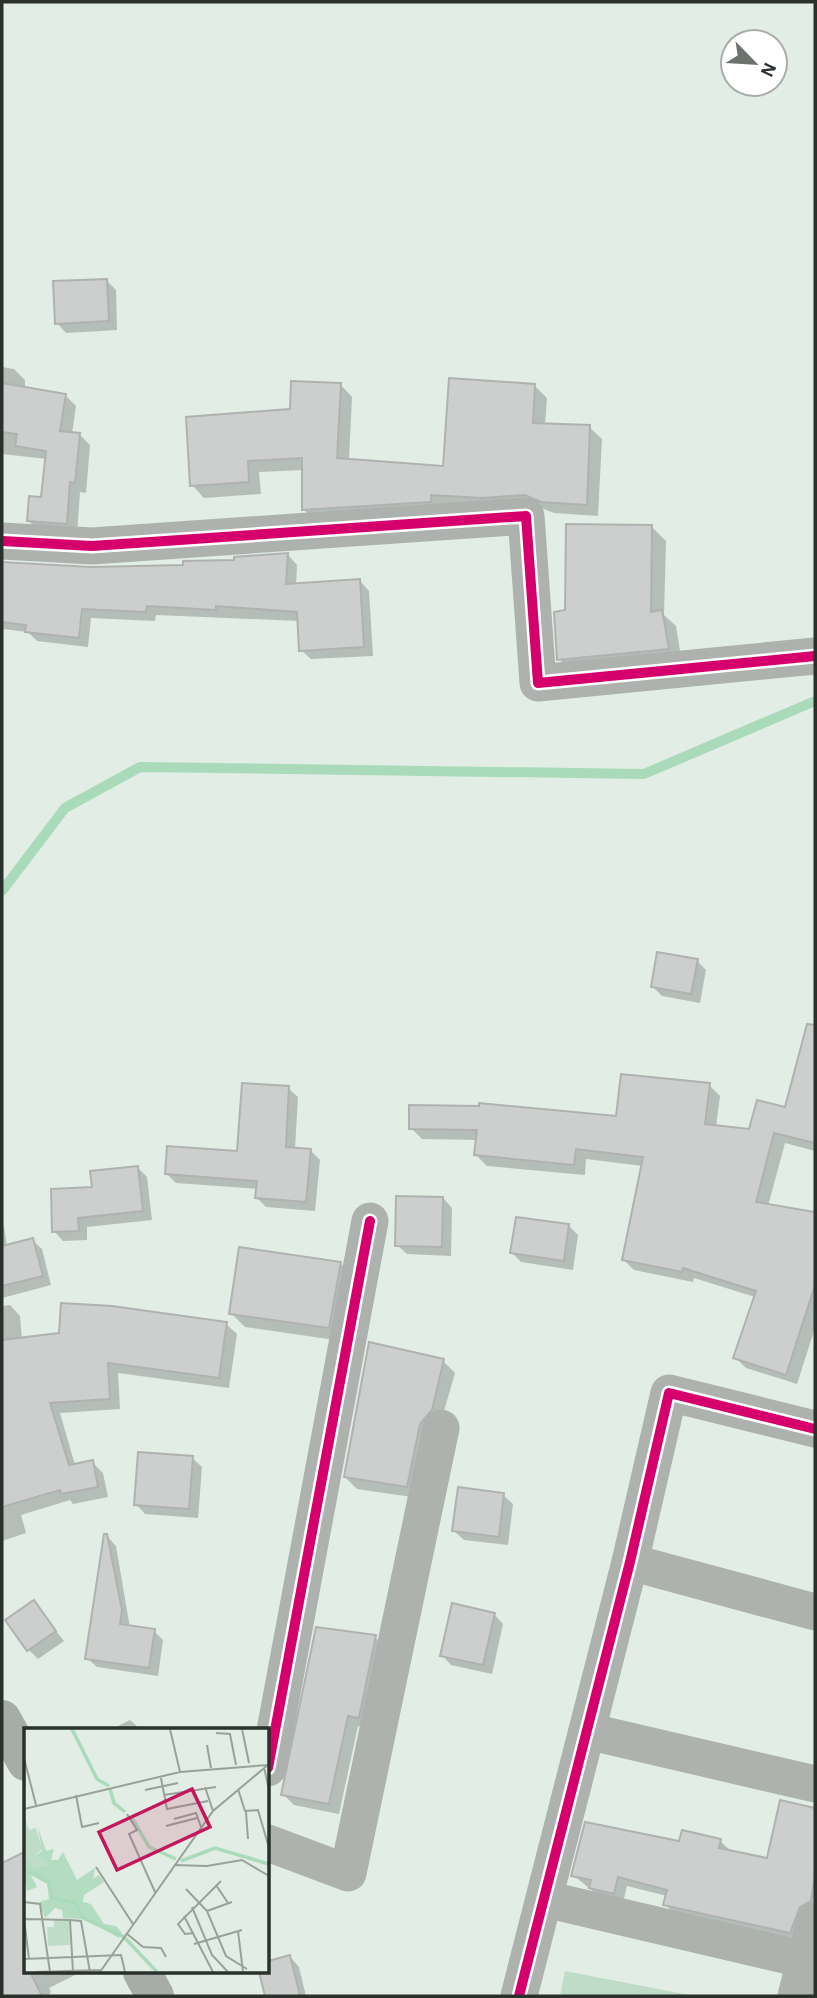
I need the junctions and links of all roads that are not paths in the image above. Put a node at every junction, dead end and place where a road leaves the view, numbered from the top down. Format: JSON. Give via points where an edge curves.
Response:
{"nodes":[{"id":1,"x":2,"y":541,"type":"edge"},
{"id":2,"x":815,"y":656,"type":"edge"},
{"id":3,"x":370,"y":1221,"type":"dead end"},
{"id":4,"x":441,"y":1428,"type":"dead end"},
{"id":5,"x":815,"y":1429,"type":"edge"},
{"id":6,"x":630,"y":1562,"type":"junction"},
{"id":7,"x":815,"y":1612,"type":"edge"},
{"id":8,"x":2,"y":1719,"type":"edge"},
{"id":9,"x":587,"y":1731,"type":"junction"},
{"id":10,"x":270,"y":1757,"type":"edge"},
{"id":11,"x":24,"y":1758,"type":"edge"},
{"id":12,"x":815,"y":1784,"type":"edge"},
{"id":13,"x":270,"y":1844,"type":"edge"},
{"id":14,"x":545,"y":1899,"type":"junction"},
{"id":15,"x":815,"y":1922,"type":"edge"},
{"id":16,"x":806,"y":1960,"type":"junction"},
{"id":17,"x":143,"y":1974,"type":"edge"},
{"id":18,"x":155,"y":1996,"type":"edge"},
{"id":19,"x":519,"y":1996,"type":"edge"},
{"id":20,"x":796,"y":1996,"type":"edge"}],
"edges":[{"from":1,"to":2,"type":"street","via":[[92,546],[526,516],[538,683]]},
{"from":3,"to":10,"type":"street"},
{"from":4,"to":13,"type":"street","via":[[348,1873]]},
{"from":5,"to":6,"type":"street","via":[[669,1393]]},
{"from":6,"to":7,"type":"street"},
{"from":6,"to":9,"type":"street"},
{"from":8,"to":11,"type":"main road"},
{"from":9,"to":12,"type":"street"},
{"from":9,"to":14,"type":"street"},
{"from":14,"to":16,"type":"street"},
{"from":14,"to":19,"type":"street"},
{"from":15,"to":16,"type":"street"},
{"from":16,"to":20,"type":"street"},
{"from":17,"to":18,"type":"main road"}]}
